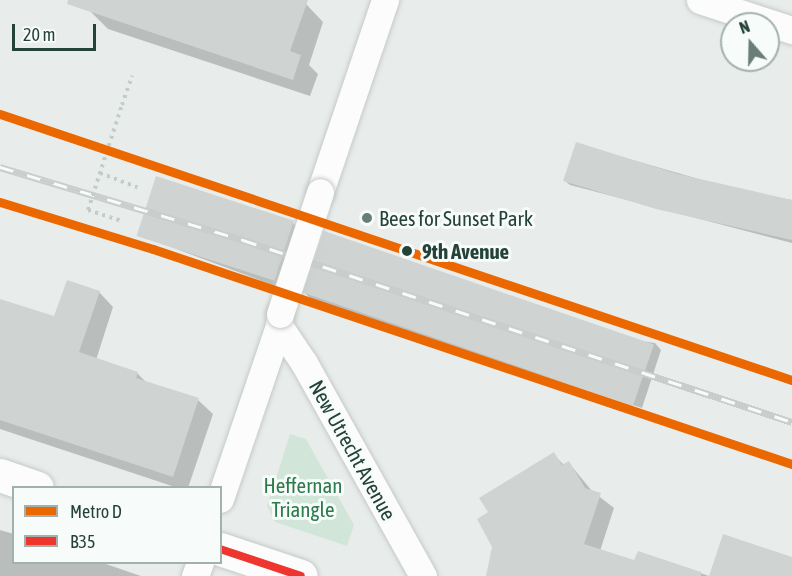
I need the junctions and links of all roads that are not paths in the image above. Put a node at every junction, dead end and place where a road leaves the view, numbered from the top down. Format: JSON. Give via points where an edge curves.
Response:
{"nodes":[{"id":1,"x":385,"y":0,"type":"edge"},
{"id":2,"x":700,"y":0,"type":"edge"},
{"id":3,"x":792,"y":30,"type":"edge"},
{"id":4,"x":280,"y":320,"type":"junction"},
{"id":5,"x":0,"y":475,"type":"edge"},
{"id":6,"x":31,"y":486,"type":"edge"},
{"id":7,"x":222,"y":493,"type":"edge"},
{"id":8,"x":222,"y":550,"type":"edge"},
{"id":9,"x":301,"y":576,"type":"edge"},
{"id":10,"x":423,"y":576,"type":"edge"}],
"edges":[{"from":1,"to":4,"type":"street","bridge":true},
{"from":2,"to":3,"type":"street"},
{"from":4,"to":7,"type":"street"},
{"from":4,"to":10,"type":"street","name":"New Utrecht Avenue"},
{"from":5,"to":6,"type":"main road"},
{"from":8,"to":9,"type":"main road"}]}
